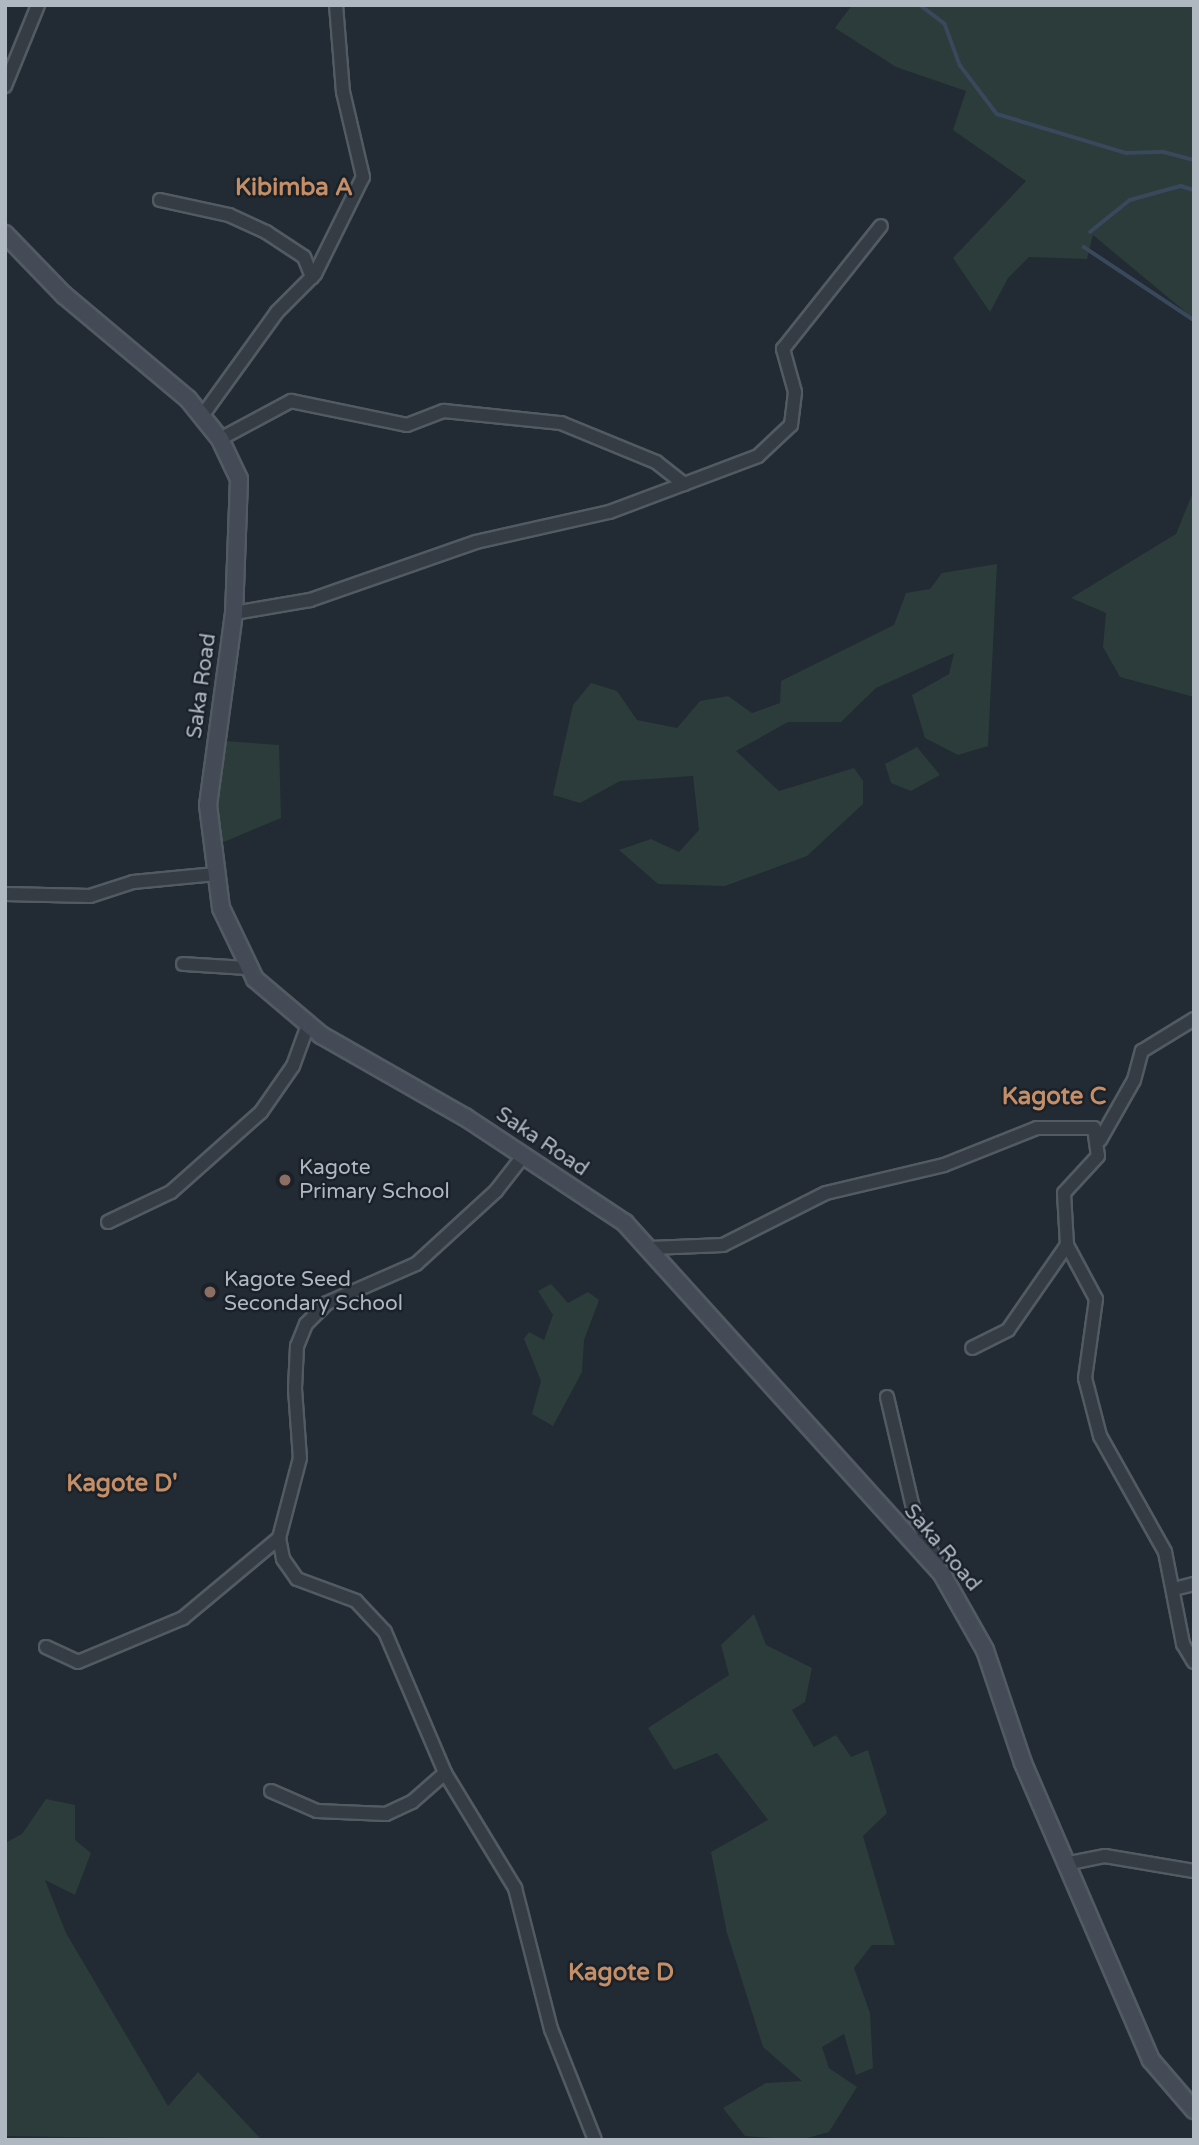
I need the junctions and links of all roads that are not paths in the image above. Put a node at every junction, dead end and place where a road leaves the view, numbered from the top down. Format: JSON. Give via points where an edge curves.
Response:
{"nodes":[{"id":1,"x":38,"y":5,"type":"edge"},
{"id":2,"x":336,"y":5,"type":"edge"},
{"id":3,"x":5,"y":86,"type":"edge"},
{"id":4,"x":160,"y":200,"type":"dead end"},
{"id":5,"x":881,"y":226,"type":"dead end"},
{"id":6,"x":5,"y":234,"type":"edge"},
{"id":7,"x":312,"y":277,"type":"junction"},
{"id":8,"x":202,"y":416,"type":"junction"},
{"id":9,"x":220,"y":439,"type":"junction"},
{"id":10,"x":684,"y":484,"type":"junction"},
{"id":11,"x":234,"y":614,"type":"junction"},
{"id":12,"x":216,"y":874,"type":"junction"},
{"id":13,"x":5,"y":894,"type":"edge"},
{"id":14,"x":183,"y":964,"type":"dead end"},
{"id":15,"x":249,"y":968,"type":"junction"},
{"id":16,"x":1194,"y":1018,"type":"edge"},
{"id":17,"x":307,"y":1024,"type":"junction"},
{"id":18,"x":1100,"y":1140,"type":"junction"},
{"id":19,"x":524,"y":1155,"type":"junction"},
{"id":20,"x":108,"y":1222,"type":"dead end"},
{"id":21,"x":1067,"y":1245,"type":"junction"},
{"id":22,"x":651,"y":1248,"type":"junction"},
{"id":23,"x":972,"y":1348,"type":"dead end"},
{"id":24,"x":887,"y":1397,"type":"dead end"},
{"id":25,"x":279,"y":1538,"type":"junction"},
{"id":26,"x":942,"y":1574,"type":"junction"},
{"id":27,"x":1194,"y":1584,"type":"edge"},
{"id":28,"x":1174,"y":1589,"type":"junction"},
{"id":29,"x":46,"y":1647,"type":"dead end"},
{"id":30,"x":1194,"y":1662,"type":"edge"},
{"id":31,"x":445,"y":1773,"type":"junction"},
{"id":32,"x":271,"y":1791,"type":"dead end"},
{"id":33,"x":1065,"y":1864,"type":"junction"},
{"id":34,"x":1194,"y":1871,"type":"edge"},
{"id":35,"x":1194,"y":2110,"type":"edge"},
{"id":36,"x":595,"y":2140,"type":"edge"}],
"edges":[{"from":1,"to":3,"type":"street"},
{"from":2,"to":7,"type":"street","via":[[343,92],[363,177]]},
{"from":4,"to":7,"type":"street","via":[[266,232],[304,257]]},
{"from":5,"to":10,"type":"street","via":[[783,349],[795,392],[791,425],[758,456]]},
{"from":6,"to":8,"type":"main road","name":"Saka Road"},
{"from":7,"to":8,"type":"street","via":[[277,312]]},
{"from":8,"to":9,"type":"main road","name":"Saka Road"},
{"from":9,"to":10,"type":"street","via":[[291,401],[407,425],[444,411],[561,423],[656,462]]},
{"from":9,"to":11,"type":"main road","name":"Saka Road","via":[[239,479],[242,508]]},
{"from":10,"to":11,"type":"street","via":[[609,512],[476,542],[310,600]]},
{"from":11,"to":12,"type":"main road","name":"Saka Road","via":[[208,805]]},
{"from":12,"to":13,"type":"street","via":[[133,882],[90,896]]},
{"from":12,"to":15,"type":"main road","name":"Saka Road","via":[[221,908]]},
{"from":14,"to":15,"type":"street"},
{"from":15,"to":17,"type":"main road","name":"Saka Road","via":[[271,997]]},
{"from":16,"to":18,"type":"street","via":[[1142,1051],[1134,1080]]},
{"from":17,"to":19,"type":"main road","name":"Saka Road"},
{"from":17,"to":20,"type":"street","via":[[293,1066],[258,1114],[171,1192]]},
{"from":18,"to":21,"type":"street","via":[[1098,1156],[1064,1193]]},
{"from":18,"to":22,"type":"street","via":[[1094,1128],[1083,1125],[1037,1128],[944,1165],[826,1193],[723,1245]]},
{"from":19,"to":22,"type":"main road","name":"Saka Road"},
{"from":19,"to":25,"type":"street","via":[[496,1191],[416,1264],[327,1303],[306,1324],[295,1389],[300,1458]]},
{"from":21,"to":23,"type":"street","via":[[1008,1330]]},
{"from":21,"to":28,"type":"street","via":[[1096,1299],[1085,1378],[1100,1436],[1146,1510]]},
{"from":22,"to":26,"type":"main road","name":"Saka Road"},
{"from":24,"to":26,"type":"street","via":[[915,1516]]},
{"from":25,"to":29,"type":"street","via":[[183,1618],[78,1662]]},
{"from":25,"to":31,"type":"street","via":[[283,1559],[297,1579],[356,1601],[378,1621]]},
{"from":26,"to":33,"type":"main road","name":"Saka Road","via":[[985,1650]]},
{"from":27,"to":28,"type":"street"},
{"from":28,"to":30,"type":"street","via":[[1183,1644]]},
{"from":31,"to":32,"type":"street","via":[[412,1802],[386,1814],[317,1811]]},
{"from":31,"to":36,"type":"street","via":[[514,1888],[551,2029]]},
{"from":33,"to":34,"type":"street","via":[[1105,1856]]},
{"from":33,"to":35,"type":"main road","name":"Saka Road","via":[[1151,2060]]}]}
